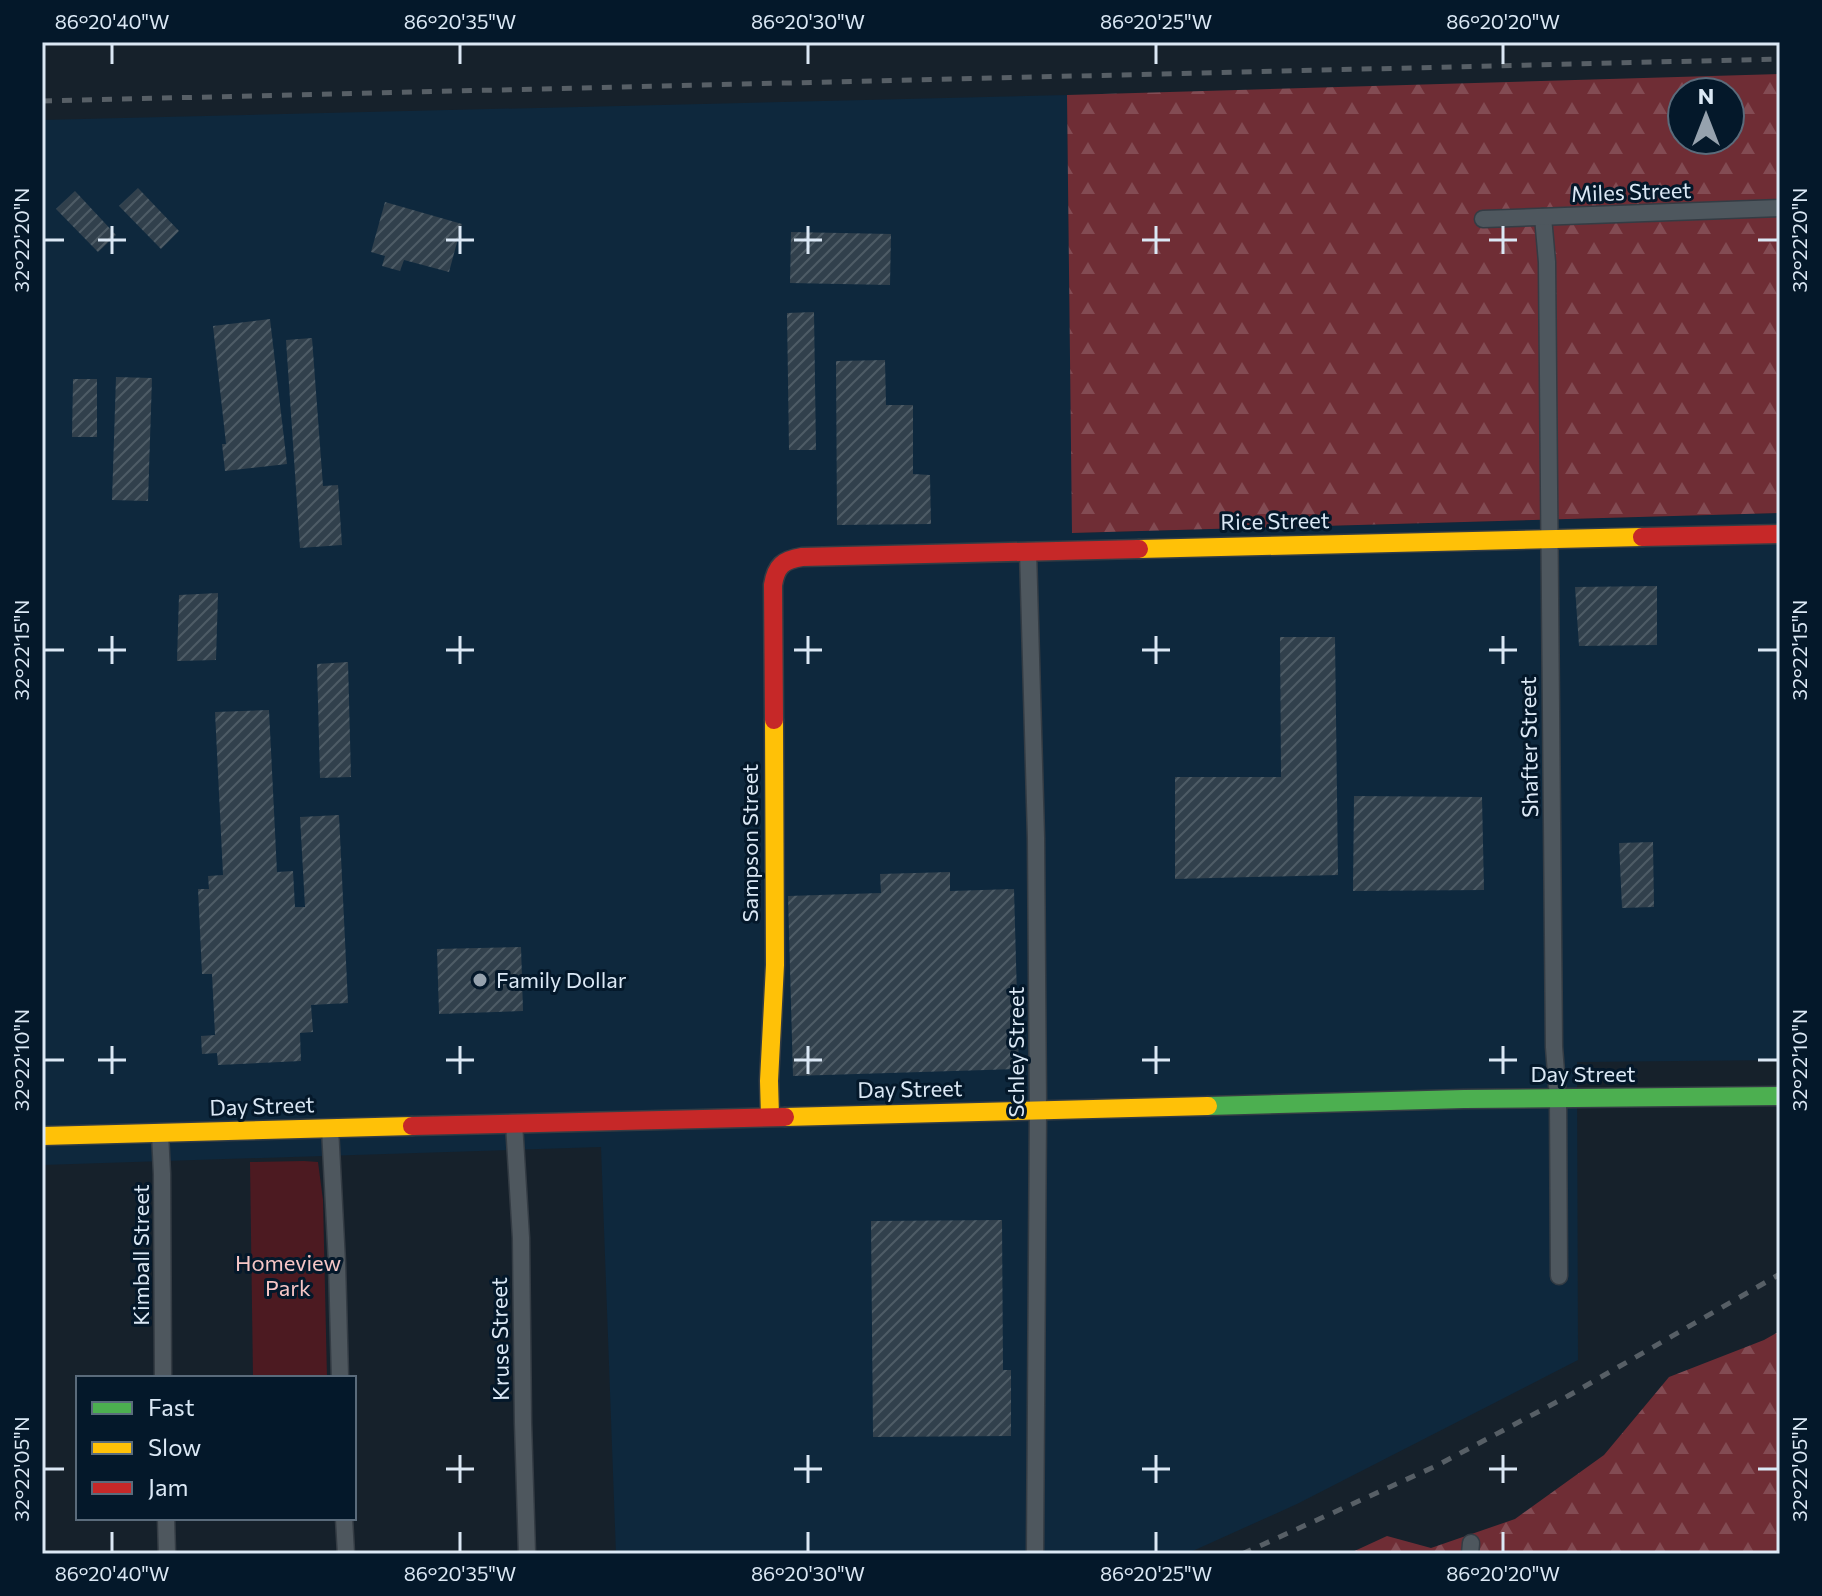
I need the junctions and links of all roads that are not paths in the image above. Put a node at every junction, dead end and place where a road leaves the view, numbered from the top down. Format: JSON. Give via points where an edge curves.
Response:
{"nodes":[{"id":1,"x":1780,"y":208,"type":"edge"},
{"id":2,"x":1543,"y":217,"type":"junction"},
{"id":3,"x":1483,"y":219,"type":"dead end"},
{"id":4,"x":1780,"y":534,"type":"edge"},
{"id":5,"x":1549,"y":538,"type":"junction"},
{"id":6,"x":1028,"y":551,"type":"junction"},
{"id":7,"x":775,"y":569,"type":"joint"},
{"id":8,"x":1780,"y":1096,"type":"edge"},
{"id":9,"x":1558,"y":1098,"type":"junction"},
{"id":10,"x":1038,"y":1110,"type":"junction"},
{"id":11,"x":770,"y":1116,"type":"junction"},
{"id":12,"x":514,"y":1123,"type":"junction"},
{"id":13,"x":330,"y":1128,"type":"junction"},
{"id":14,"x":160,"y":1133,"type":"junction"},
{"id":15,"x":42,"y":1136,"type":"edge"},
{"id":16,"x":1559,"y":1276,"type":"dead end"},
{"id":17,"x":163,"y":1376,"type":"edge"},
{"id":18,"x":340,"y":1376,"type":"edge"},
{"id":19,"x":166,"y":1520,"type":"edge"},
{"id":20,"x":344,"y":1520,"type":"edge"},
{"id":21,"x":167,"y":1554,"type":"edge"},
{"id":22,"x":346,"y":1554,"type":"edge"},
{"id":23,"x":527,"y":1554,"type":"edge"},
{"id":24,"x":1035,"y":1554,"type":"edge"}],
"edges":[{"from":1,"to":2,"type":"street","name":"Miles Street"},
{"from":2,"to":3,"type":"street","name":"Miles Street"},
{"from":2,"to":5,"type":"street","name":"Shafter Street"},
{"from":4,"to":5,"type":"main road","name":"Rice Street"},
{"from":5,"to":6,"type":"main road","name":"Rice Street"},
{"from":5,"to":9,"type":"street","name":"Shafter Street"},
{"from":6,"to":7,"type":"main road","name":"Rice Street","via":[[802,557],[787,559]]},
{"from":6,"to":10,"type":"street","name":"Schley Street"},
{"from":7,"to":11,"type":"main road","name":"Sampson Street"},
{"from":8,"to":9,"type":"main road","name":"Day Street"},
{"from":9,"to":10,"type":"main road","name":"Day Street"},
{"from":9,"to":16,"type":"street","name":"Shafter Street"},
{"from":10,"to":11,"type":"main road","name":"Day Street"},
{"from":10,"to":24,"type":"street","name":"Schley Street"},
{"from":11,"to":12,"type":"main road","name":"Day Street"},
{"from":12,"to":13,"type":"main road","name":"Day Street"},
{"from":12,"to":23,"type":"street","name":"Kruse Street"},
{"from":13,"to":14,"type":"main road","name":"Day Street"},
{"from":13,"to":18,"type":"street"},
{"from":14,"to":15,"type":"main road","name":"Day Street"},
{"from":14,"to":17,"type":"street","name":"Kimball Street"},
{"from":19,"to":21,"type":"street"},
{"from":20,"to":22,"type":"street"}]}
